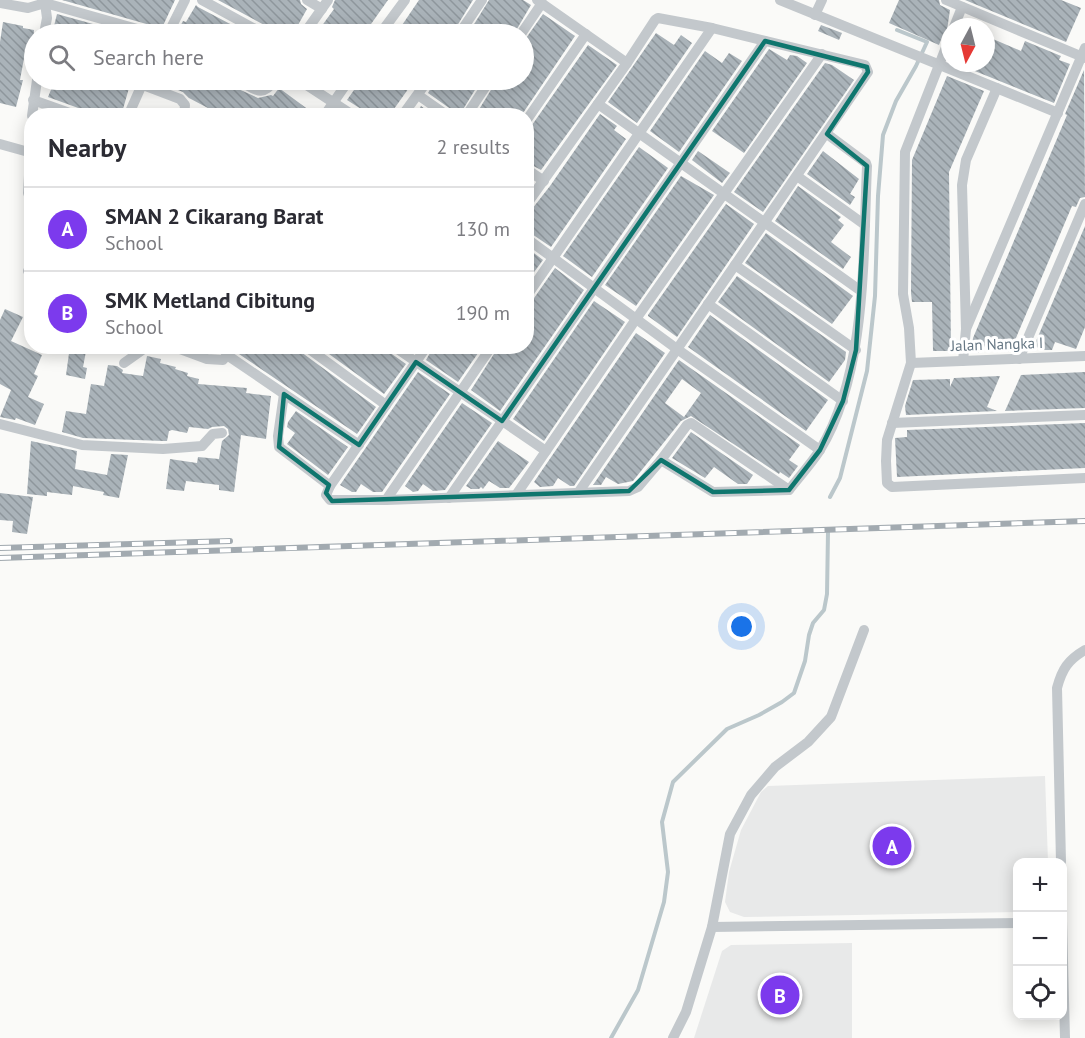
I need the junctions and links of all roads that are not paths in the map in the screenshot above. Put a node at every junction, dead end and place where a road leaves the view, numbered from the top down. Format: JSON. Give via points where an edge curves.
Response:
{"nodes":[{"id":1,"x":185,"y":0,"type":"edge"},
{"id":2,"x":202,"y":0,"type":"edge"},
{"id":3,"x":307,"y":0,"type":"edge"},
{"id":4,"x":405,"y":0,"type":"edge"},
{"id":5,"x":482,"y":0,"type":"edge"},
{"id":6,"x":780,"y":0,"type":"edge"},
{"id":7,"x":822,"y":0,"type":"edge"},
{"id":8,"x":946,"y":0,"type":"edge"},
{"id":9,"x":44,"y":1,"type":"edge"},
{"id":10,"x":539,"y":2,"type":"edge"},
{"id":11,"x":0,"y":3,"type":"edge"},
{"id":12,"x":325,"y":4,"type":"edge"},
{"id":13,"x":962,"y":7,"type":"junction"},
{"id":14,"x":815,"y":15,"type":"junction"},
{"id":15,"x":958,"y":18,"type":"edge"},
{"id":16,"x":45,"y":24,"type":"edge"},
{"id":17,"x":121,"y":24,"type":"edge"},
{"id":18,"x":173,"y":24,"type":"edge"},
{"id":19,"x":246,"y":24,"type":"edge"},
{"id":20,"x":311,"y":24,"type":"edge"},
{"id":21,"x":388,"y":24,"type":"edge"},
{"id":22,"x":466,"y":24,"type":"edge"},
{"id":23,"x":527,"y":24,"type":"edge"},
{"id":24,"x":712,"y":28,"type":"junction"},
{"id":25,"x":586,"y":34,"type":"junction"},
{"id":26,"x":765,"y":41,"type":"junction"},
{"id":27,"x":822,"y":54,"type":"junction"},
{"id":28,"x":1084,"y":54,"type":"edge"},
{"id":29,"x":941,"y":59,"type":"edge"},
{"id":30,"x":627,"y":63,"type":"junction"},
{"id":31,"x":939,"y":64,"type":"junction"},
{"id":32,"x":997,"y":88,"type":"junction"},
{"id":33,"x":35,"y":90,"type":"edge"},
{"id":34,"x":139,"y":90,"type":"edge"},
{"id":35,"x":162,"y":90,"type":"edge"},
{"id":36,"x":314,"y":90,"type":"edge"},
{"id":37,"x":342,"y":90,"type":"edge"},
{"id":38,"x":421,"y":90,"type":"edge"},
{"id":39,"x":483,"y":90,"type":"edge"},
{"id":40,"x":418,"y":95,"type":"junction"},
{"id":41,"x":33,"y":100,"type":"junction"},
{"id":42,"x":333,"y":102,"type":"junction"},
{"id":43,"x":598,"y":104,"type":"junction"},
{"id":44,"x":32,"y":108,"type":"edge"},
{"id":45,"x":56,"y":108,"type":"edge"},
{"id":46,"x":131,"y":108,"type":"edge"},
{"id":47,"x":185,"y":108,"type":"edge"},
{"id":48,"x":329,"y":108,"type":"edge"},
{"id":49,"x":342,"y":108,"type":"edge"},
{"id":50,"x":408,"y":108,"type":"edge"},
{"id":51,"x":437,"y":108,"type":"edge"},
{"id":52,"x":471,"y":108,"type":"edge"},
{"id":53,"x":534,"y":109,"type":"edge"},
{"id":54,"x":1058,"y":113,"type":"junction"},
{"id":55,"x":640,"y":134,"type":"junction"},
{"id":56,"x":826,"y":134,"type":"junction"},
{"id":57,"x":0,"y":144,"type":"edge"},
{"id":58,"x":24,"y":150,"type":"edge"},
{"id":59,"x":681,"y":163,"type":"junction"},
{"id":60,"x":534,"y":174,"type":"edge"},
{"id":61,"x":798,"y":176,"type":"junction"},
{"id":62,"x":544,"y":181,"type":"junction"},
{"id":63,"x":534,"y":194,"type":"edge"},
{"id":64,"x":724,"y":195,"type":"junction"},
{"id":65,"x":1085,"y":204,"type":"edge"},
{"id":66,"x":765,"y":224,"type":"junction"},
{"id":67,"x":865,"y":225,"type":"junction"},
{"id":68,"x":534,"y":243,"type":"edge"},
{"id":69,"x":554,"y":257,"type":"junction"},
{"id":70,"x":735,"y":265,"type":"junction"},
{"id":71,"x":534,"y":286,"type":"edge"},
{"id":72,"x":594,"y":287,"type":"junction"},
{"id":73,"x":861,"y":291,"type":"junction"},
{"id":74,"x":708,"y":304,"type":"junction"},
{"id":75,"x":636,"y":319,"type":"junction"},
{"id":76,"x":966,"y":329,"type":"junction"},
{"id":77,"x":677,"y":349,"type":"junction"},
{"id":78,"x":856,"y":350,"type":"junction"},
{"id":79,"x":137,"y":354,"type":"edge"},
{"id":80,"x":194,"y":354,"type":"edge"},
{"id":81,"x":226,"y":354,"type":"edge"},
{"id":82,"x":231,"y":354,"type":"edge"},
{"id":83,"x":317,"y":354,"type":"edge"},
{"id":84,"x":404,"y":354,"type":"edge"},
{"id":85,"x":422,"y":354,"type":"edge"},
{"id":86,"x":486,"y":354,"type":"edge"},
{"id":87,"x":1085,"y":356,"type":"edge"},
{"id":88,"x":1019,"y":359,"type":"junction"},
{"id":89,"x":963,"y":361,"type":"junction"},
{"id":90,"x":416,"y":362,"type":"junction"},
{"id":91,"x":124,"y":363,"type":"dead end"},
{"id":92,"x":910,"y":363,"type":"junction"},
{"id":93,"x":460,"y":392,"type":"junction"},
{"id":94,"x":284,"y":394,"type":"junction"},
{"id":95,"x":843,"y":401,"type":"junction"},
{"id":96,"x":386,"y":405,"type":"junction"},
{"id":97,"x":1085,"y":416,"type":"edge"},
{"id":98,"x":502,"y":421,"type":"junction"},
{"id":99,"x":892,"y":423,"type":"junction"},
{"id":100,"x":0,"y":424,"type":"edge"},
{"id":101,"x":222,"y":433,"type":"dead end"},
{"id":102,"x":359,"y":445,"type":"junction"},
{"id":103,"x":820,"y":450,"type":"junction"},
{"id":104,"x":546,"y":451,"type":"junction"},
{"id":105,"x":662,"y":460,"type":"junction"},
{"id":106,"x":1085,"y":478,"type":"edge"},
{"id":107,"x":330,"y":486,"type":"junction"},
{"id":108,"x":789,"y":490,"type":"junction"},
{"id":109,"x":579,"y":493,"type":"junction"},
{"id":110,"x":516,"y":495,"type":"junction"},
{"id":111,"x":449,"y":498,"type":"junction"},
{"id":112,"x":386,"y":500,"type":"junction"},
{"id":113,"x":864,"y":630,"type":"dead end"},
{"id":114,"x":1085,"y":650,"type":"edge"},
{"id":115,"x":1061,"y":858,"type":"edge"},
{"id":116,"x":1013,"y":923,"type":"edge"},
{"id":117,"x":712,"y":927,"type":"junction"},
{"id":118,"x":1063,"y":966,"type":"edge"},
{"id":119,"x":673,"y":1038,"type":"edge"},
{"id":120,"x":1065,"y":1038,"type":"edge"}],
"edges":[{"from":1,"to":18,"type":"street"},
{"from":2,"to":19,"type":"street"},
{"from":3,"to":12,"type":"street"},
{"from":4,"to":21,"type":"street"},
{"from":5,"to":22,"type":"street"},
{"from":6,"to":14,"type":"street"},
{"from":7,"to":14,"type":"street"},
{"from":8,"to":13,"type":"street"},
{"from":9,"to":11,"type":"street","via":[[28,8]]},
{"from":9,"to":16,"type":"street"},
{"from":9,"to":17,"type":"street"},
{"from":10,"to":23,"type":"street"},
{"from":10,"to":25,"type":"street"},
{"from":12,"to":20,"type":"street"},
{"from":13,"to":15,"type":"street"},
{"from":13,"to":28,"type":"street"},
{"from":14,"to":31,"type":"street"},
{"from":24,"to":26,"type":"street"},
{"from":24,"to":30,"type":"street","via":[[658,18]]},
{"from":24,"to":55,"type":"street"},
{"from":25,"to":30,"type":"street"},
{"from":25,"to":53,"type":"street"},
{"from":26,"to":27,"type":"street"},
{"from":26,"to":59,"type":"street"},
{"from":27,"to":56,"type":"street","via":[[865,65],[868,70]]},
{"from":27,"to":64,"type":"street"},
{"from":28,"to":54,"type":"street"},
{"from":29,"to":31,"type":"street"},
{"from":30,"to":43,"type":"street"},
{"from":31,"to":32,"type":"street"},
{"from":31,"to":92,"type":"street","via":[[904,155],[903,294]]},
{"from":32,"to":54,"type":"street"},
{"from":32,"to":76,"type":"street","via":[[966,160],[962,185]]},
{"from":33,"to":41,"type":"street"},
{"from":34,"to":46,"type":"street"},
{"from":35,"to":47,"type":"street","via":[[180,99]]},
{"from":36,"to":42,"type":"street"},
{"from":37,"to":42,"type":"street"},
{"from":38,"to":40,"type":"street"},
{"from":39,"to":52,"type":"street"},
{"from":40,"to":50,"type":"street"},
{"from":40,"to":51,"type":"street"},
{"from":41,"to":44,"type":"street"},
{"from":41,"to":45,"type":"street"},
{"from":42,"to":48,"type":"street"},
{"from":42,"to":49,"type":"street"},
{"from":43,"to":55,"type":"street"},
{"from":43,"to":62,"type":"street"},
{"from":54,"to":76,"type":"street"},
{"from":55,"to":59,"type":"street"},
{"from":55,"to":69,"type":"street"},
{"from":56,"to":61,"type":"street"},
{"from":56,"to":67,"type":"street","via":[[867,165]]},
{"from":57,"to":58,"type":"street"},
{"from":59,"to":64,"type":"street"},
{"from":59,"to":72,"type":"street"},
{"from":60,"to":62,"type":"street"},
{"from":61,"to":66,"type":"street"},
{"from":61,"to":67,"type":"street"},
{"from":62,"to":63,"type":"street"},
{"from":64,"to":66,"type":"street"},
{"from":64,"to":75,"type":"street"},
{"from":65,"to":88,"type":"street"},
{"from":66,"to":70,"type":"street"},
{"from":66,"to":73,"type":"street"},
{"from":67,"to":73,"type":"street"},
{"from":68,"to":69,"type":"street"},
{"from":69,"to":71,"type":"street"},
{"from":69,"to":72,"type":"street"},
{"from":70,"to":74,"type":"street"},
{"from":70,"to":78,"type":"street"},
{"from":72,"to":75,"type":"street"},
{"from":72,"to":98,"type":"street"},
{"from":73,"to":78,"type":"street"},
{"from":74,"to":77,"type":"street"},
{"from":74,"to":95,"type":"street"},
{"from":75,"to":77,"type":"street"},
{"from":75,"to":104,"type":"street"},
{"from":76,"to":89,"type":"street"},
{"from":77,"to":103,"type":"street"},
{"from":77,"to":109,"type":"street"},
{"from":78,"to":95,"type":"street"},
{"from":79,"to":91,"type":"street"},
{"from":80,"to":81,"type":"street","via":[[223,360]]},
{"from":82,"to":94,"type":"street"},
{"from":83,"to":96,"type":"street"},
{"from":84,"to":90,"type":"street"},
{"from":85,"to":90,"type":"street"},
{"from":86,"to":93,"type":"street"},
{"from":87,"to":88,"type":"street","name":"Jalan Nangka I"},
{"from":88,"to":89,"type":"street","name":"Jalan Nangka I"},
{"from":89,"to":92,"type":"street","name":"Jalan Nangka I"},
{"from":90,"to":93,"type":"street"},
{"from":90,"to":96,"type":"street"},
{"from":92,"to":99,"type":"street"},
{"from":93,"to":98,"type":"street"},
{"from":93,"to":112,"type":"street"},
{"from":94,"to":102,"type":"street"},
{"from":94,"to":107,"type":"street","via":[[279,447]]},
{"from":95,"to":103,"type":"street"},
{"from":96,"to":102,"type":"street"},
{"from":97,"to":99,"type":"street"},
{"from":98,"to":104,"type":"street"},
{"from":98,"to":111,"type":"street"},
{"from":99,"to":106,"type":"street","via":[[886,461],[890,487]]},
{"from":100,"to":101,"type":"street","via":[[82,446],[137,449],[202,446],[213,434]]},
{"from":102,"to":107,"type":"street"},
{"from":103,"to":108,"type":"street"},
{"from":104,"to":110,"type":"street"},
{"from":105,"to":108,"type":"street","via":[[713,492]]},
{"from":105,"to":108,"type":"street","via":[[691,423]]},
{"from":105,"to":109,"type":"street","via":[[634,490]]},
{"from":107,"to":112,"type":"street","via":[[326,495],[332,501]]},
{"from":109,"to":110,"type":"street"},
{"from":110,"to":111,"type":"street"},
{"from":111,"to":112,"type":"street"},
{"from":113,"to":117,"type":"street","via":[[831,717],[808,742],[775,767],[751,795],[730,834]]},
{"from":114,"to":115,"type":"street","via":[[1061,670],[1057,688]]},
{"from":116,"to":117,"type":"street"},
{"from":117,"to":119,"type":"street","via":[[686,1012]]},
{"from":118,"to":120,"type":"street"}]}
